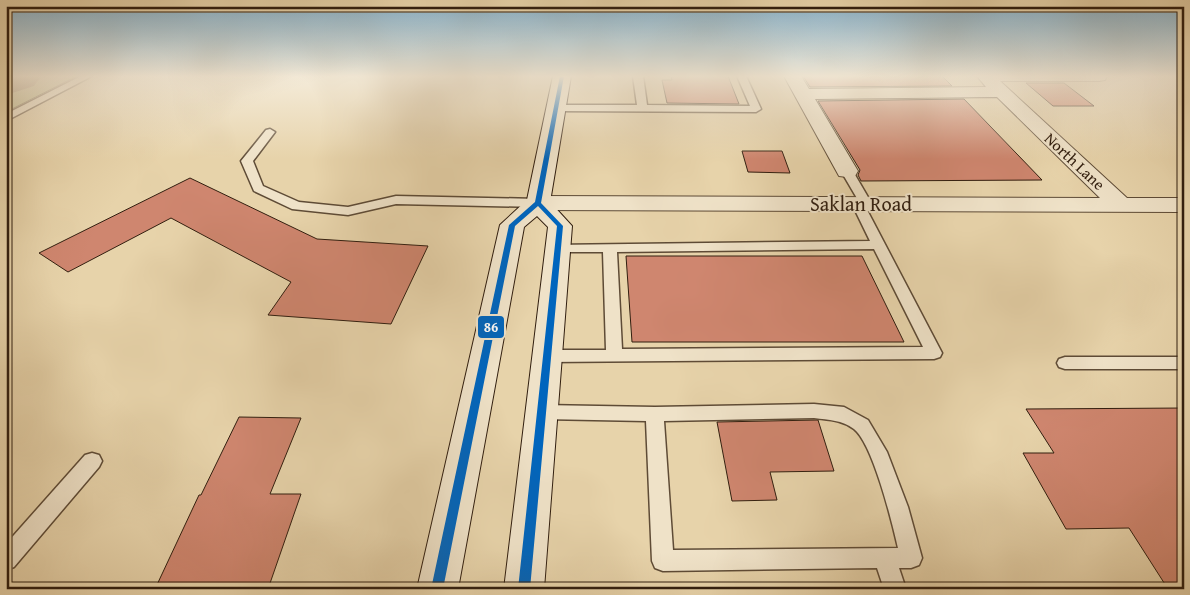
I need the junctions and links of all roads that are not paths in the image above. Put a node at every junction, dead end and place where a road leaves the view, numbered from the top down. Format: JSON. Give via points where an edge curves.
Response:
{"nodes":[{"id":1,"x":33,"y":104,"type":"edge"},
{"id":2,"x":558,"y":104,"type":"edge"},
{"id":3,"x":641,"y":104,"type":"edge"},
{"id":4,"x":754,"y":104,"type":"edge"},
{"id":5,"x":809,"y":104,"type":"edge"},
{"id":6,"x":1014,"y":104,"type":"edge"},
{"id":7,"x":557,"y":108,"type":"junction"},
{"id":8,"x":642,"y":108,"type":"junction"},
{"id":9,"x":6,"y":118,"type":"edge"},
{"id":10,"x":270,"y":132,"type":"dead end"},
{"id":11,"x":847,"y":171,"type":"joint"},
{"id":12,"x":538,"y":203,"type":"junction"},
{"id":13,"x":862,"y":204,"type":"junction"},
{"id":14,"x":1184,"y":204,"type":"edge"},
{"id":15,"x":1121,"y":205,"type":"junction"},
{"id":16,"x":880,"y":246,"type":"junction"},
{"id":17,"x":610,"y":247,"type":"junction"},
{"id":18,"x":558,"y":248,"type":"junction"},
{"id":19,"x":614,"y":355,"type":"junction"},
{"id":20,"x":547,"y":356,"type":"junction"},
{"id":21,"x":1065,"y":363,"type":"dead end"},
{"id":22,"x":1184,"y":363,"type":"edge"},
{"id":23,"x":542,"y":412,"type":"junction"},
{"id":24,"x":655,"y":414,"type":"junction"},
{"id":25,"x":92,"y":461,"type":"dead end"},
{"id":26,"x":528,"y":546,"type":"junction"},
{"id":27,"x":885,"y":558,"type":"junction"},
{"id":28,"x":6,"y":560,"type":"edge"},
{"id":29,"x":437,"y":589,"type":"edge"},
{"id":30,"x":524,"y":589,"type":"edge"},
{"id":31,"x":540,"y":589,"type":"edge"},
{"id":32,"x":895,"y":589,"type":"edge"}],
"edges":[{"from":1,"to":9,"type":"lane"},
{"from":2,"to":7,"type":"street"},
{"from":3,"to":8,"type":"lane"},
{"from":4,"to":8,"type":"lane","via":[[756,109]]},
{"from":5,"to":11,"type":"street"},
{"from":6,"to":15,"type":"street","name":"North Lane"},
{"from":7,"to":8,"type":"lane"},
{"from":7,"to":12,"type":"street"},
{"from":10,"to":12,"type":"lane","via":[[247,161],[258,188],[296,206],[348,211],[396,200]]},
{"from":11,"to":13,"type":"lane"},
{"from":12,"to":13,"type":"street","name":"Saklan Road"},
{"from":12,"to":18,"type":"street","via":[[560,226]]},
{"from":12,"to":29,"type":"street","via":[[512,226]]},
{"from":13,"to":15,"type":"street","name":"Saklan Road"},
{"from":13,"to":16,"type":"lane"},
{"from":14,"to":15,"type":"street","name":"Saklan Road"},
{"from":16,"to":17,"type":"lane"},
{"from":16,"to":19,"type":"lane","via":[[934,352]]},
{"from":17,"to":18,"type":"lane"},
{"from":17,"to":19,"type":"lane"},
{"from":18,"to":20,"type":"street"},
{"from":19,"to":20,"type":"lane"},
{"from":20,"to":23,"type":"street"},
{"from":21,"to":22,"type":"lane"},
{"from":23,"to":24,"type":"lane"},
{"from":23,"to":26,"type":"street"},
{"from":24,"to":27,"type":"lane","via":[[663,560]]},
{"from":24,"to":27,"type":"lane","via":[[814,411],[850,417],[862,425],[878,452],[898,507],[911,558]]},
{"from":25,"to":28,"type":"lane"},
{"from":26,"to":30,"type":"street"},
{"from":26,"to":31,"type":"street"},
{"from":27,"to":32,"type":"lane"}]}
